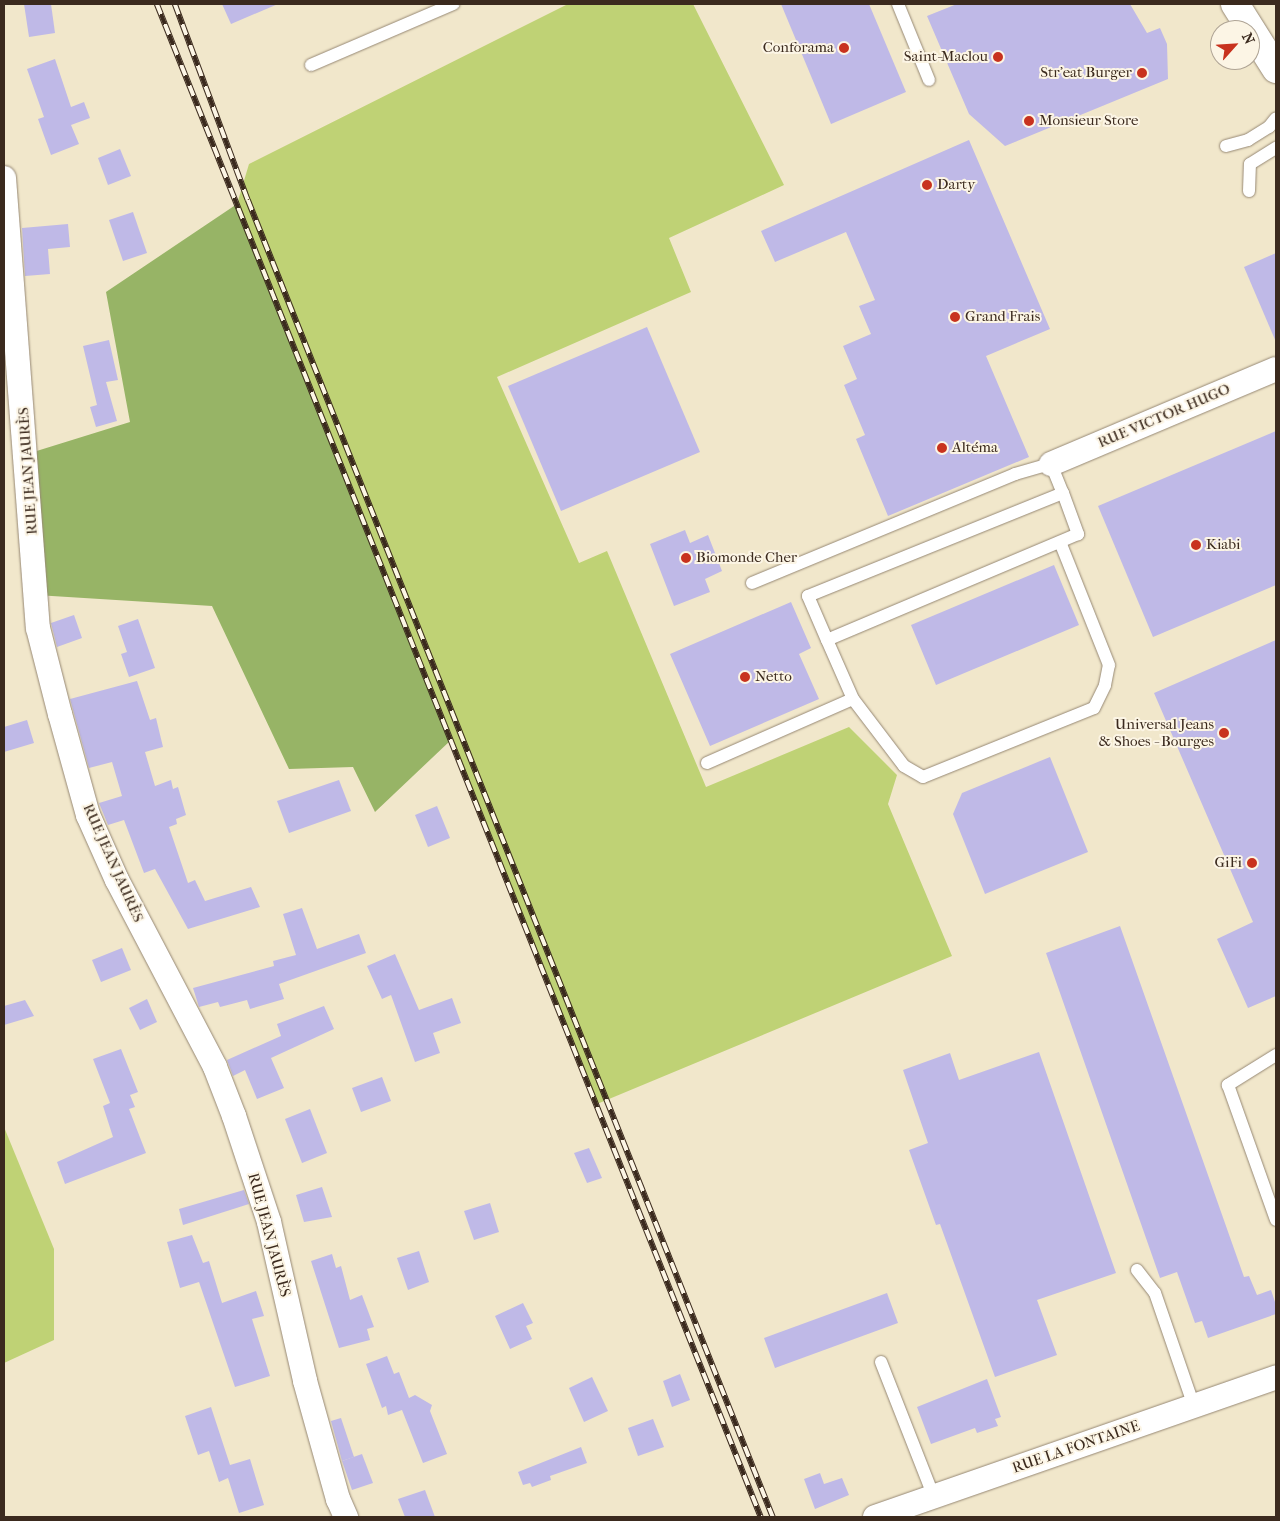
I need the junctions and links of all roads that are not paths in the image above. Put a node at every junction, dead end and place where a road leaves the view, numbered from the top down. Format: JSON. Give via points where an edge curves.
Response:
{"nodes":[{"id":1,"x":453,"y":4,"type":"edge"},
{"id":2,"x":898,"y":4,"type":"edge"},
{"id":3,"x":1235,"y":4,"type":"edge"},
{"id":4,"x":311,"y":66,"type":"dead end"},
{"id":5,"x":1276,"y":69,"type":"edge"},
{"id":6,"x":929,"y":80,"type":"dead end"},
{"id":7,"x":1276,"y":118,"type":"edge"},
{"id":8,"x":1226,"y":146,"type":"dead end"},
{"id":9,"x":1276,"y":148,"type":"edge"},
{"id":10,"x":4,"y":178,"type":"edge"},
{"id":11,"x":1250,"y":190,"type":"dead end"},
{"id":12,"x":1276,"y":369,"type":"edge"},
{"id":13,"x":1051,"y":464,"type":"junction"},
{"id":14,"x":1063,"y":493,"type":"junction"},
{"id":15,"x":1060,"y":542,"type":"junction"},
{"id":16,"x":752,"y":583,"type":"dead end"},
{"id":17,"x":827,"y":640,"type":"junction"},
{"id":18,"x":853,"y":699,"type":"junction"},
{"id":19,"x":707,"y":763,"type":"dead end"},
{"id":20,"x":1276,"y":1055,"type":"edge"},
{"id":21,"x":1276,"y":1220,"type":"edge"},
{"id":22,"x":1137,"y":1270,"type":"dead end"},
{"id":23,"x":881,"y":1362,"type":"dead end"},
{"id":24,"x":1276,"y":1377,"type":"edge"},
{"id":25,"x":1194,"y":1406,"type":"junction"},
{"id":26,"x":934,"y":1497,"type":"junction"},
{"id":27,"x":346,"y":1517,"type":"edge"},
{"id":28,"x":875,"y":1517,"type":"edge"}],
"edges":[{"from":1,"to":4,"type":"lane"},
{"from":2,"to":6,"type":"lane"},
{"from":3,"to":5,"type":"main road"},
{"from":7,"to":8,"type":"lane","via":[[1270,127],[1248,140]]},
{"from":9,"to":11,"type":"lane","via":[[1250,164]]},
{"from":10,"to":27,"type":"street","name":"RUE JEAN JAURÈS","via":[[38,628],[88,815],[117,880],[214,1067],[234,1116],[269,1222],[305,1381]]},
{"from":12,"to":13,"type":"street","name":"RUE VICTOR HUGO"},
{"from":13,"to":14,"type":"lane"},
{"from":13,"to":16,"type":"lane","via":[[1015,474]]},
{"from":14,"to":15,"type":"lane","via":[[1078,534]]},
{"from":14,"to":17,"type":"lane","via":[[808,596]]},
{"from":15,"to":17,"type":"lane"},
{"from":15,"to":18,"type":"lane","via":[[1109,665],[1106,685],[1094,708],[924,777],[904,766]]},
{"from":17,"to":18,"type":"lane"},
{"from":18,"to":19,"type":"lane"},
{"from":20,"to":21,"type":"lane","via":[[1228,1085]]},
{"from":22,"to":25,"type":"lane","via":[[1155,1293]]},
{"from":23,"to":26,"type":"lane"},
{"from":24,"to":25,"type":"street","name":"RUE LA FONTAINE"},
{"from":25,"to":26,"type":"street","name":"RUE LA FONTAINE"},
{"from":26,"to":28,"type":"street","name":"RUE LA FONTAINE"}]}
